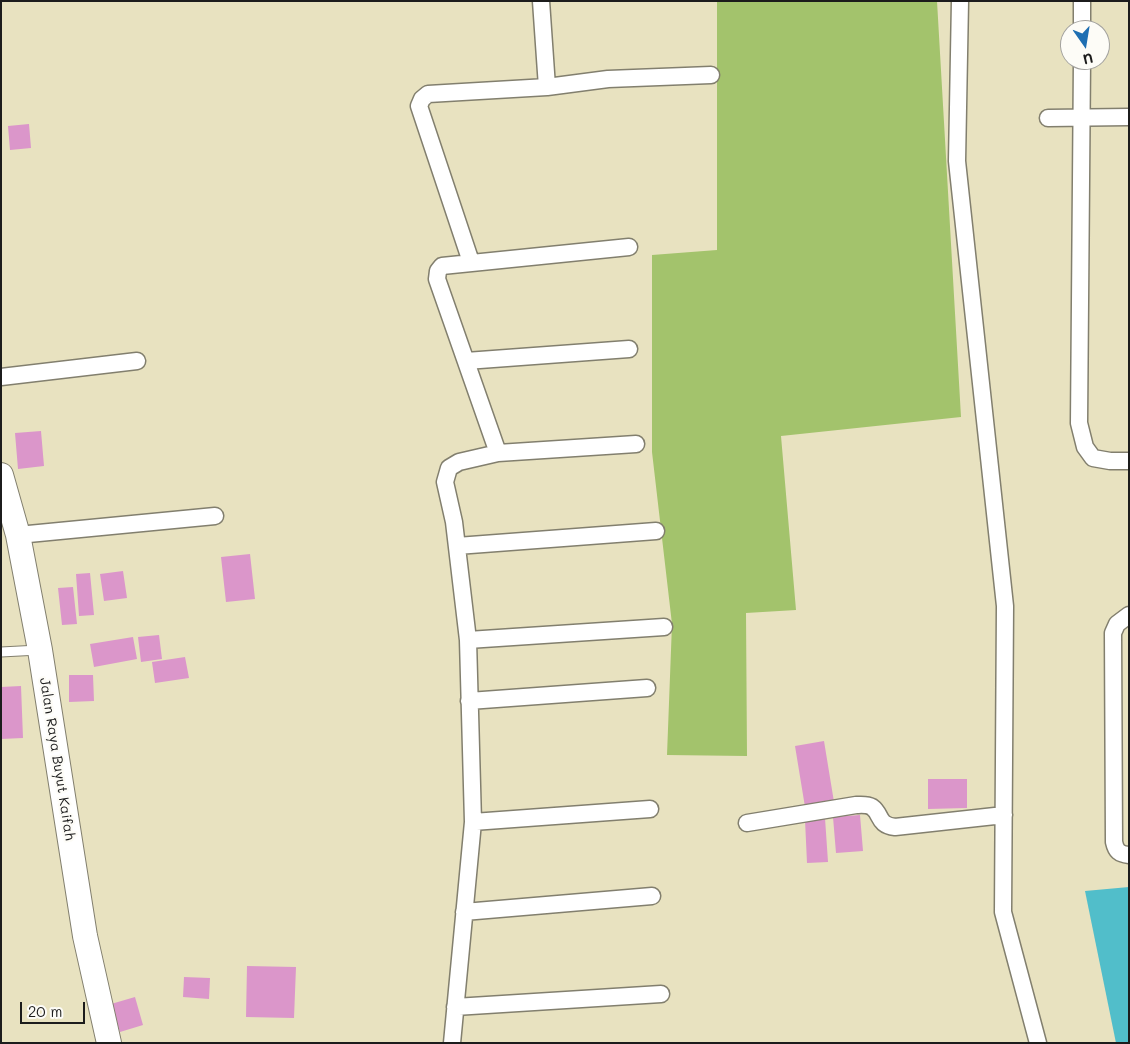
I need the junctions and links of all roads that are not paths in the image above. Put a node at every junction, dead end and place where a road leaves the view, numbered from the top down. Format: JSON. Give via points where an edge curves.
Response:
{"nodes":[{"id":1,"x":541,"y":1,"type":"edge"},
{"id":2,"x":960,"y":1,"type":"edge"},
{"id":3,"x":1082,"y":1,"type":"edge"},
{"id":4,"x":1082,"y":20,"type":"edge"},
{"id":5,"x":1082,"y":70,"type":"edge"},
{"id":6,"x":711,"y":75,"type":"dead end"},
{"id":7,"x":546,"y":87,"type":"junction"},
{"id":8,"x":1129,"y":117,"type":"edge"},
{"id":9,"x":1048,"y":118,"type":"dead end"},
{"id":10,"x":1082,"y":118,"type":"junction"},
{"id":11,"x":629,"y":247,"type":"dead end"},
{"id":12,"x":471,"y":262,"type":"junction"},
{"id":13,"x":628,"y":350,"type":"dead end"},
{"id":14,"x":137,"y":361,"type":"dead end"},
{"id":15,"x":466,"y":361,"type":"junction"},
{"id":16,"x":1,"y":377,"type":"edge"},
{"id":17,"x":636,"y":444,"type":"dead end"},
{"id":18,"x":498,"y":453,"type":"junction"},
{"id":19,"x":1129,"y":461,"type":"edge"},
{"id":20,"x":2,"y":484,"type":"edge"},
{"id":21,"x":215,"y":516,"type":"dead end"},
{"id":22,"x":656,"y":531,"type":"dead end"},
{"id":23,"x":18,"y":534,"type":"junction"},
{"id":24,"x":457,"y":546,"type":"junction"},
{"id":25,"x":1129,"y":615,"type":"edge"},
{"id":26,"x":664,"y":627,"type":"dead end"},
{"id":27,"x":468,"y":640,"type":"junction"},
{"id":28,"x":40,"y":650,"type":"junction"},
{"id":29,"x":1,"y":652,"type":"edge"},
{"id":30,"x":647,"y":688,"type":"dead end"},
{"id":31,"x":469,"y":701,"type":"junction"},
{"id":32,"x":650,"y":809,"type":"dead end"},
{"id":33,"x":1004,"y":815,"type":"junction"},
{"id":34,"x":472,"y":822,"type":"junction"},
{"id":35,"x":747,"y":823,"type":"dead end"},
{"id":36,"x":1129,"y":855,"type":"edge"},
{"id":37,"x":652,"y":896,"type":"dead end"},
{"id":38,"x":464,"y":912,"type":"junction"},
{"id":39,"x":661,"y":994,"type":"dead end"},
{"id":40,"x":455,"y":1007,"type":"junction"},
{"id":41,"x":109,"y":1043,"type":"edge"},
{"id":42,"x":452,"y":1043,"type":"edge"},
{"id":43,"x":1038,"y":1043,"type":"edge"}],
"edges":[{"from":1,"to":7,"type":"street"},
{"from":2,"to":33,"type":"street","via":[[957,161],[1005,606]]},
{"from":3,"to":4,"type":"street"},
{"from":5,"to":10,"type":"street"},
{"from":6,"to":7,"type":"street","via":[[608,79]]},
{"from":7,"to":12,"type":"street","via":[[428,94],[422,99],[419,106]]},
{"from":8,"to":10,"type":"street"},
{"from":9,"to":10,"type":"street"},
{"from":10,"to":19,"type":"street","via":[[1079,423],[1085,447],[1093,458]]},
{"from":11,"to":12,"type":"street"},
{"from":12,"to":15,"type":"street","via":[[442,266],[438,271]]},
{"from":13,"to":15,"type":"street"},
{"from":14,"to":16,"type":"street"},
{"from":15,"to":18,"type":"street"},
{"from":17,"to":18,"type":"street"},
{"from":18,"to":24,"type":"street","via":[[459,462],[449,468],[445,482]]},
{"from":20,"to":23,"type":"street","name":"Jalan Raya Buyut Kaifah"},
{"from":21,"to":23,"type":"street"},
{"from":22,"to":24,"type":"street"},
{"from":23,"to":28,"type":"street","name":"Jalan Raya Buyut Kaifah"},
{"from":24,"to":27,"type":"street"},
{"from":25,"to":36,"type":"street","via":[[1117,624],[1113,633],[1114,842],[1120,853]]},
{"from":26,"to":27,"type":"street"},
{"from":27,"to":31,"type":"street"},
{"from":28,"to":29,"type":"lane"},
{"from":28,"to":41,"type":"street","name":"Jalan Raya Buyut Kaifah","via":[[85,936]]},
{"from":30,"to":31,"type":"street"},
{"from":31,"to":34,"type":"street"},
{"from":32,"to":34,"type":"street"},
{"from":33,"to":35,"type":"street","via":[[895,827],[881,822],[873,808],[856,805]]},
{"from":33,"to":43,"type":"street","via":[[1004,912]]},
{"from":34,"to":38,"type":"street"},
{"from":37,"to":38,"type":"street"},
{"from":38,"to":40,"type":"street"},
{"from":39,"to":40,"type":"street"},
{"from":40,"to":42,"type":"street"}]}
